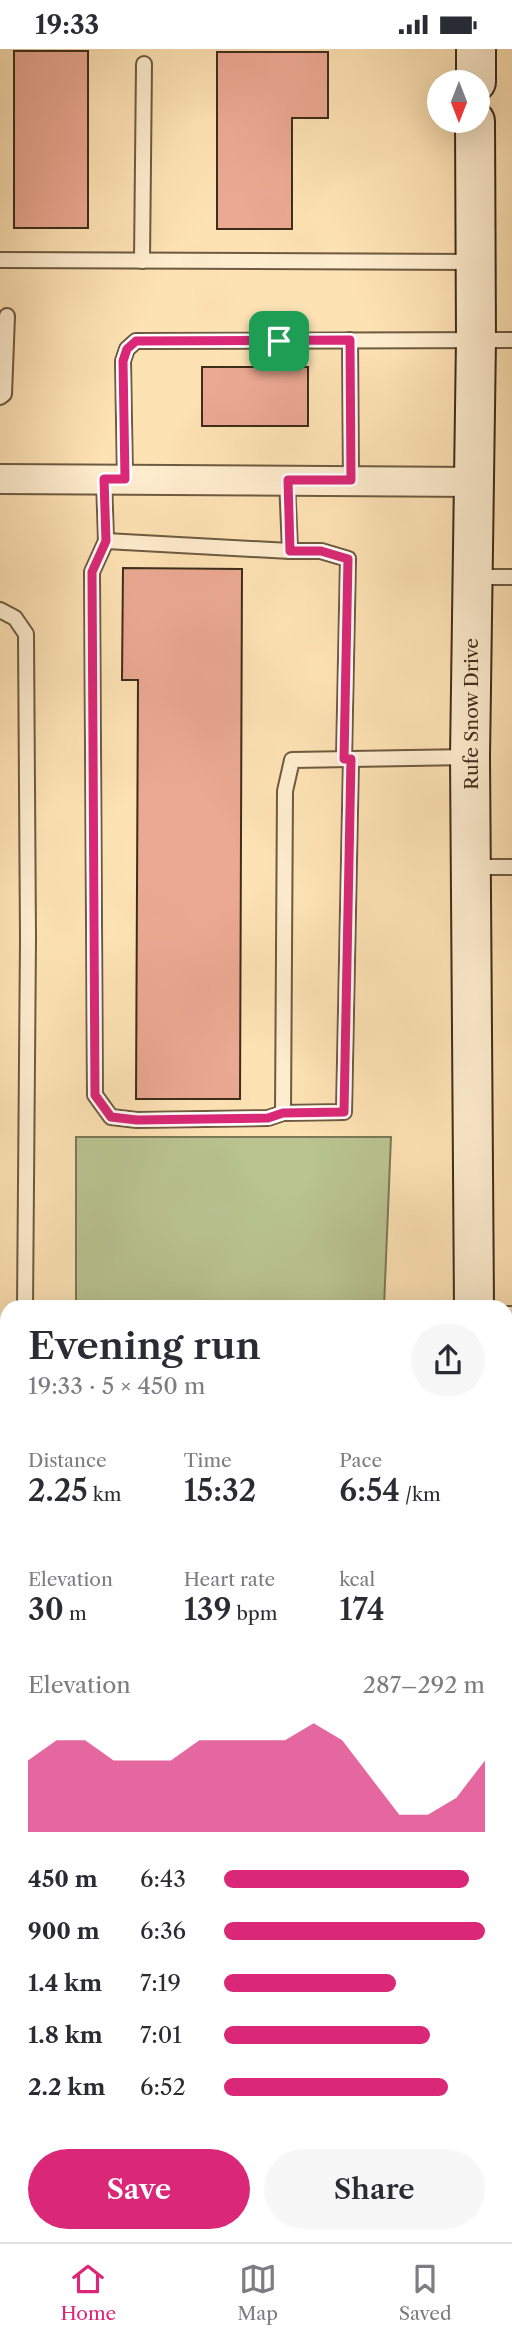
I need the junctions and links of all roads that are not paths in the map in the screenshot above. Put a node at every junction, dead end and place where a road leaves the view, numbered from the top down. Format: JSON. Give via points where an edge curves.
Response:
{"nodes":[{"id":1,"x":476,"y":49,"type":"edge"},
{"id":2,"x":144,"y":64,"type":"dead end"},
{"id":3,"x":475,"y":70,"type":"edge"},
{"id":4,"x":475,"y":133,"type":"edge"},
{"id":5,"x":0,"y":260,"type":"edge"},
{"id":6,"x":142,"y":261,"type":"junction"},
{"id":7,"x":476,"y":262,"type":"junction"},
{"id":8,"x":7,"y":316,"type":"dead end"},
{"id":9,"x":350,"y":340,"type":"junction"},
{"id":10,"x":494,"y":340,"type":"edge"},
{"id":11,"x":0,"y":397,"type":"edge"},
{"id":12,"x":0,"y":478,"type":"edge"},
{"id":13,"x":114,"y":479,"type":"junction"},
{"id":14,"x":288,"y":480,"type":"junction"},
{"id":15,"x":351,"y":480,"type":"junction"},
{"id":16,"x":475,"y":482,"type":"junction"},
{"id":17,"x":106,"y":541,"type":"junction"},
{"id":18,"x":290,"y":551,"type":"junction"},
{"id":19,"x":472,"y":577,"type":"junction"},
{"id":20,"x":512,"y":577,"type":"edge"},
{"id":21,"x":0,"y":610,"type":"edge"},
{"id":22,"x":470,"y":757,"type":"junction"},
{"id":23,"x":347,"y":759,"type":"junction"},
{"id":24,"x":471,"y":867,"type":"junction"},
{"id":25,"x":512,"y":867,"type":"edge"},
{"id":26,"x":283,"y":1113,"type":"junction"},
{"id":27,"x":25,"y":1300,"type":"edge"},
{"id":28,"x":474,"y":1300,"type":"edge"}],
"edges":[{"from":1,"to":3,"type":"main road"},
{"from":2,"to":6,"type":"lane"},
{"from":4,"to":7,"type":"main road","name":"Rufe Snow Drive"},
{"from":5,"to":6,"type":"lane"},
{"from":6,"to":7,"type":"lane"},
{"from":7,"to":10,"type":"main road","name":"Rufe Snow Drive"},
{"from":8,"to":11,"type":"lane","via":[[4,394]]},
{"from":9,"to":10,"type":"lane"},
{"from":9,"to":13,"type":"lane","via":[[136,341],[123,361]]},
{"from":9,"to":15,"type":"lane"},
{"from":10,"to":16,"type":"main road","name":"Rufe Snow Drive"},
{"from":12,"to":13,"type":"street"},
{"from":13,"to":14,"type":"street"},
{"from":13,"to":17,"type":"lane"},
{"from":14,"to":15,"type":"street"},
{"from":14,"to":18,"type":"lane"},
{"from":15,"to":16,"type":"street"},
{"from":16,"to":19,"type":"main road","name":"Rufe Snow Drive"},
{"from":17,"to":18,"type":"lane"},
{"from":17,"to":26,"type":"lane","via":[[92,572],[95,1095],[111,1117],[137,1120],[268,1118]]},
{"from":18,"to":23,"type":"lane","via":[[321,551],[348,559]]},
{"from":19,"to":20,"type":"lane"},
{"from":19,"to":22,"type":"main road","name":"Rufe Snow Drive"},
{"from":21,"to":27,"type":"lane","via":[[15,618],[26,634]]},
{"from":22,"to":23,"type":"lane"},
{"from":22,"to":24,"type":"main road","name":"Rufe Snow Drive"},
{"from":23,"to":26,"type":"lane","via":[[292,760],[285,791]]},
{"from":23,"to":26,"type":"lane","via":[[344,1112]]},
{"from":24,"to":25,"type":"lane"},
{"from":24,"to":28,"type":"main road","name":"Rufe Snow Drive"}]}
